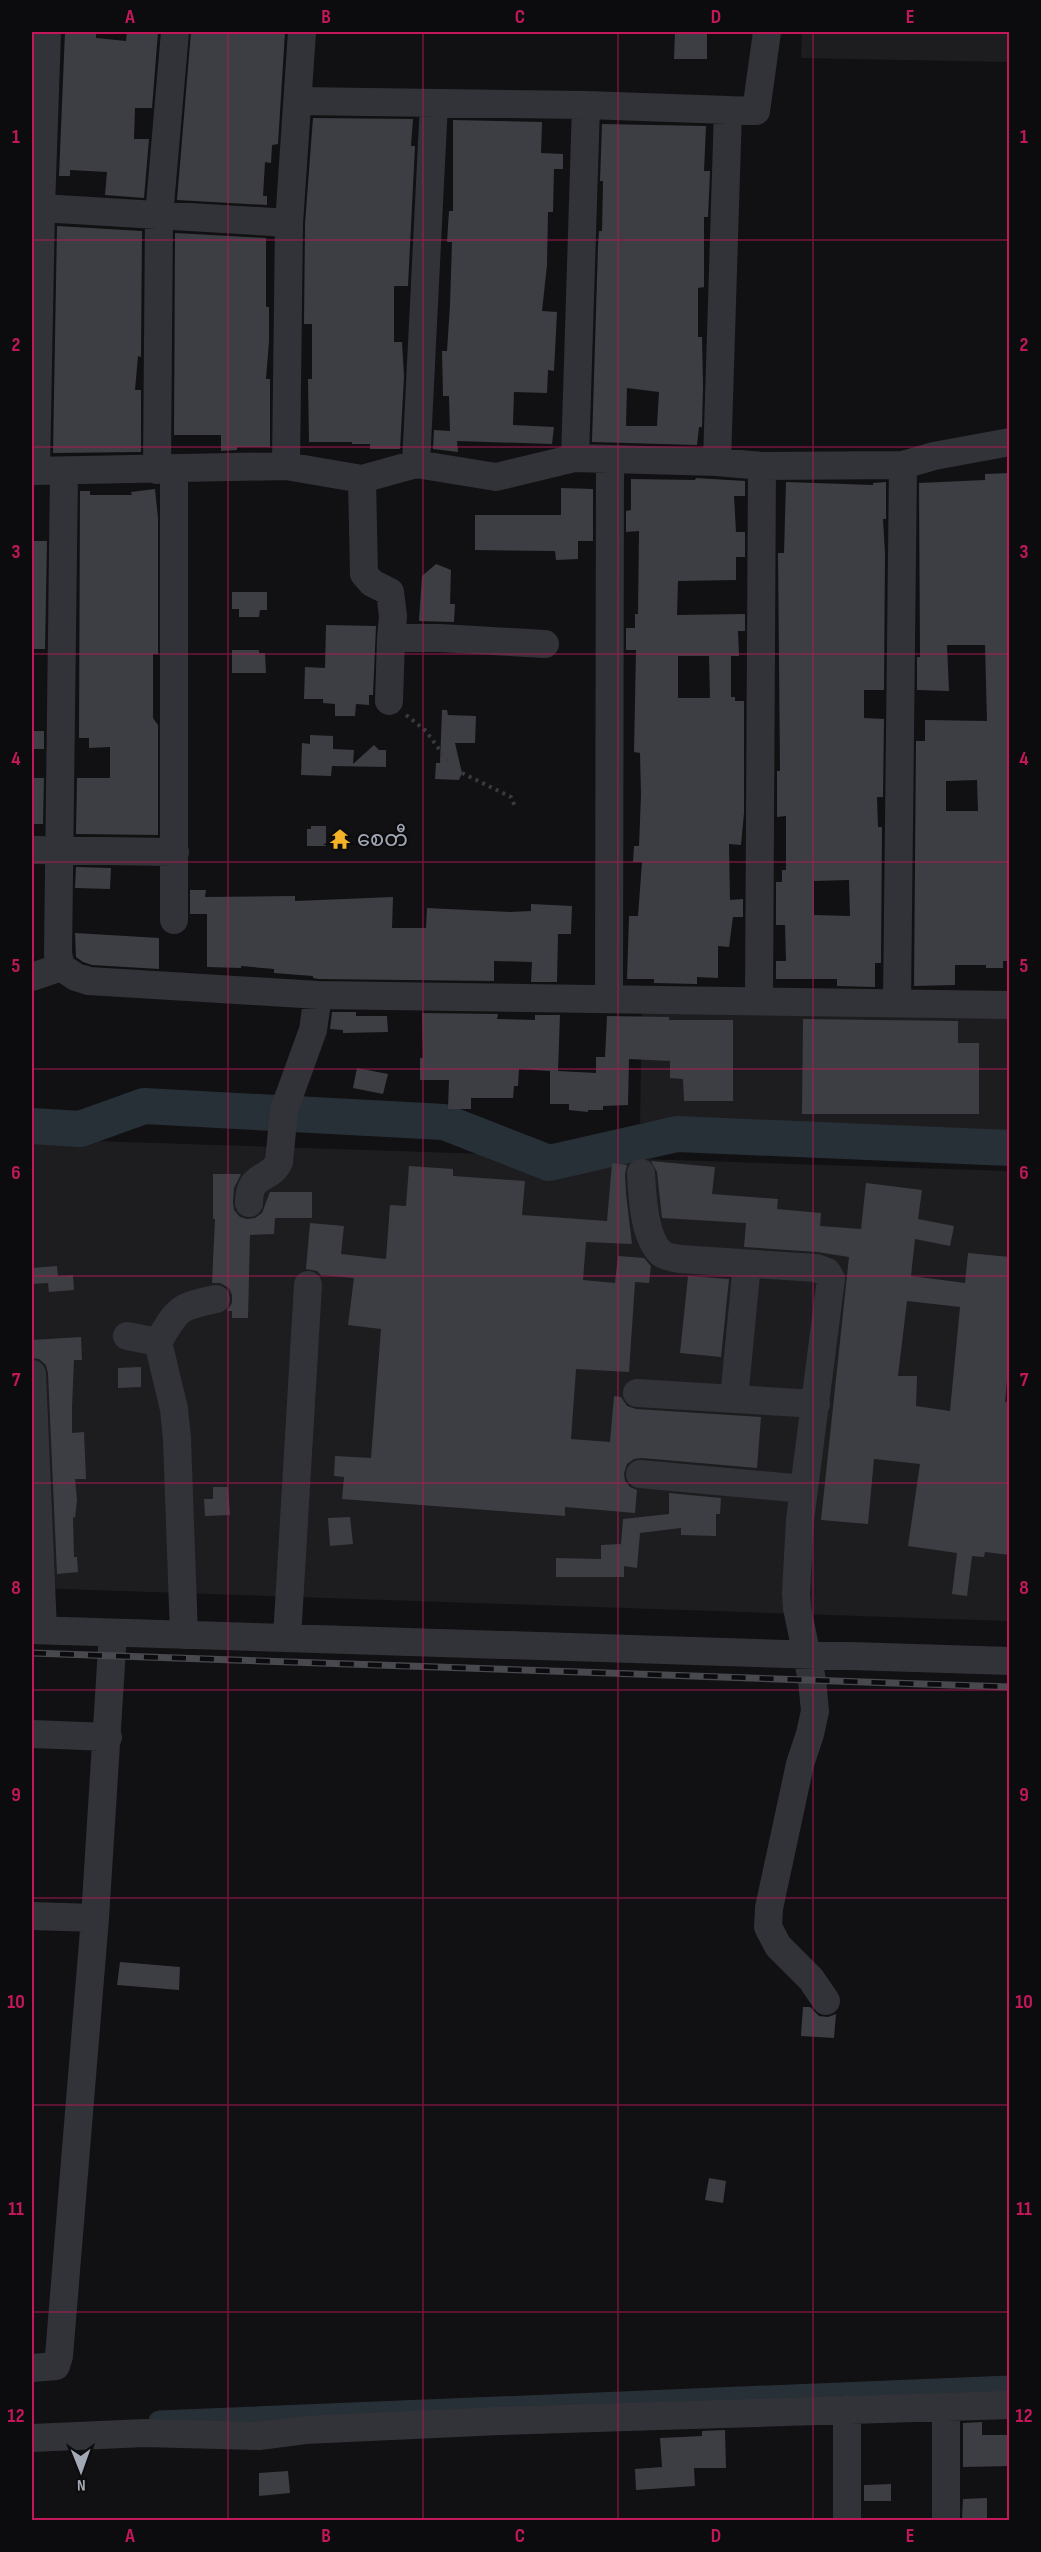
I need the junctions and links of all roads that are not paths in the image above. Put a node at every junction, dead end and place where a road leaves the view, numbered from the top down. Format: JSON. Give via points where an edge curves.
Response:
{"nodes":[{"id":1,"x":47,"y":32,"type":"edge"},
{"id":2,"x":175,"y":32,"type":"edge"},
{"id":3,"x":302,"y":32,"type":"edge"},
{"id":4,"x":767,"y":32,"type":"edge"},
{"id":5,"x":298,"y":101,"type":"junction"},
{"id":6,"x":434,"y":103,"type":"junction"},
{"id":7,"x":586,"y":105,"type":"junction"},
{"id":8,"x":728,"y":110,"type":"junction"},
{"id":9,"x":41,"y":208,"type":"junction"},
{"id":10,"x":159,"y":216,"type":"junction"},
{"id":11,"x":289,"y":223,"type":"junction"},
{"id":12,"x":1010,"y":442,"type":"edge"},
{"id":13,"x":575,"y":458,"type":"junction"},
{"id":14,"x":610,"y":459,"type":"junction"},
{"id":15,"x":717,"y":462,"type":"junction"},
{"id":16,"x":416,"y":464,"type":"junction"},
{"id":17,"x":903,"y":465,"type":"junction"},
{"id":18,"x":286,"y":466,"type":"junction"},
{"id":19,"x":762,"y":466,"type":"junction"},
{"id":20,"x":165,"y":469,"type":"junction"},
{"id":21,"x":34,"y":471,"type":"edge"},
{"id":22,"x":64,"y":471,"type":"junction"},
{"id":23,"x":363,"y":479,"type":"junction"},
{"id":24,"x":391,"y":638,"type":"junction"},
{"id":25,"x":545,"y":644,"type":"dead end"},
{"id":26,"x":389,"y":701,"type":"dead end"},
{"id":27,"x":32,"y":850,"type":"edge"},
{"id":28,"x":61,"y":852,"type":"junction"},
{"id":29,"x":175,"y":852,"type":"junction"},
{"id":30,"x":174,"y":920,"type":"dead end"},
{"id":31,"x":61,"y":967,"type":"junction"},
{"id":32,"x":32,"y":977,"type":"edge"},
{"id":33,"x":318,"y":994,"type":"junction"},
{"id":34,"x":609,"y":998,"type":"junction"},
{"id":35,"x":759,"y":1000,"type":"junction"},
{"id":36,"x":897,"y":1002,"type":"junction"},
{"id":37,"x":1010,"y":1005,"type":"edge"},
{"id":38,"x":641,"y":1173,"type":"dead end"},
{"id":39,"x":249,"y":1203,"type":"dead end"},
{"id":40,"x":747,"y":1263,"type":"junction"},
{"id":41,"x":308,"y":1285,"type":"dead end"},
{"id":42,"x":216,"y":1299,"type":"dead end"},
{"id":43,"x":127,"y":1336,"type":"dead end"},
{"id":44,"x":158,"y":1342,"type":"junction"},
{"id":45,"x":32,"y":1374,"type":"edge"},
{"id":46,"x":637,"y":1393,"type":"dead end"},
{"id":47,"x":734,"y":1399,"type":"junction"},
{"id":48,"x":816,"y":1404,"type":"junction"},
{"id":49,"x":640,"y":1474,"type":"dead end"},
{"id":50,"x":804,"y":1489,"type":"junction"},
{"id":51,"x":37,"y":1630,"type":"edge"},
{"id":52,"x":113,"y":1633,"type":"junction"},
{"id":53,"x":184,"y":1635,"type":"junction"},
{"id":54,"x":287,"y":1638,"type":"junction"},
{"id":55,"x":808,"y":1655,"type":"junction"},
{"id":56,"x":1010,"y":1661,"type":"edge"},
{"id":57,"x":32,"y":1734,"type":"edge"},
{"id":58,"x":108,"y":1737,"type":"junction"},
{"id":59,"x":32,"y":1917,"type":"edge"},
{"id":60,"x":95,"y":1918,"type":"junction"},
{"id":61,"x":826,"y":2001,"type":"dead end"},
{"id":62,"x":32,"y":2367,"type":"edge"},
{"id":63,"x":1010,"y":2405,"type":"edge"},
{"id":64,"x":946,"y":2408,"type":"junction"},
{"id":65,"x":848,"y":2409,"type":"junction"},
{"id":66,"x":32,"y":2438,"type":"edge"},
{"id":67,"x":847,"y":2520,"type":"edge"},
{"id":68,"x":945,"y":2520,"type":"edge"}],
"edges":[{"from":1,"to":9,"type":"street"},
{"from":2,"to":10,"type":"street"},
{"from":3,"to":5,"type":"street"},
{"from":4,"to":8,"type":"street","via":[[756,111]]},
{"from":5,"to":6,"type":"street"},
{"from":5,"to":11,"type":"street"},
{"from":6,"to":7,"type":"street"},
{"from":6,"to":16,"type":"street"},
{"from":7,"to":8,"type":"street"},
{"from":7,"to":13,"type":"street"},
{"from":8,"to":15,"type":"street"},
{"from":9,"to":10,"type":"street"},
{"from":9,"to":21,"type":"street"},
{"from":10,"to":11,"type":"street"},
{"from":10,"to":20,"type":"street"},
{"from":11,"to":18,"type":"street"},
{"from":12,"to":17,"type":"street"},
{"from":13,"to":14,"type":"street"},
{"from":13,"to":16,"type":"street","via":[[496,477]]},
{"from":14,"to":15,"type":"street"},
{"from":14,"to":34,"type":"street"},
{"from":15,"to":19,"type":"street"},
{"from":16,"to":23,"type":"street"},
{"from":17,"to":19,"type":"street"},
{"from":17,"to":36,"type":"street"},
{"from":18,"to":20,"type":"street"},
{"from":18,"to":23,"type":"street"},
{"from":19,"to":35,"type":"street"},
{"from":20,"to":22,"type":"street"},
{"from":20,"to":29,"type":"street"},
{"from":21,"to":22,"type":"street"},
{"from":22,"to":28,"type":"street"},
{"from":23,"to":24,"type":"street","via":[[364,574],[390,592]]},
{"from":24,"to":25,"type":"street"},
{"from":24,"to":26,"type":"street"},
{"from":27,"to":28,"type":"street"},
{"from":28,"to":29,"type":"street"},
{"from":28,"to":31,"type":"street"},
{"from":29,"to":30,"type":"street"},
{"from":31,"to":32,"type":"street"},
{"from":31,"to":33,"type":"street","via":[[89,981]]},
{"from":33,"to":34,"type":"street"},
{"from":33,"to":39,"type":"street","via":[[313,1030],[284,1110],[276,1168],[251,1186]]},
{"from":34,"to":35,"type":"street"},
{"from":35,"to":36,"type":"street"},
{"from":36,"to":37,"type":"street"},
{"from":38,"to":40,"type":"street","via":[[644,1215],[663,1254],[680,1259]]},
{"from":40,"to":47,"type":"street"},
{"from":40,"to":48,"type":"street","via":[[816,1268],[830,1275]]},
{"from":41,"to":54,"type":"street"},
{"from":42,"to":44,"type":"street","via":[[179,1310]]},
{"from":43,"to":44,"type":"street"},
{"from":44,"to":53,"type":"street","via":[[177,1429]]},
{"from":45,"to":51,"type":"street"},
{"from":46,"to":47,"type":"street"},
{"from":47,"to":48,"type":"street"},
{"from":48,"to":50,"type":"street"},
{"from":49,"to":50,"type":"street"},
{"from":50,"to":55,"type":"street","via":[[797,1608]]},
{"from":51,"to":52,"type":"street"},
{"from":52,"to":53,"type":"street"},
{"from":52,"to":58,"type":"street"},
{"from":53,"to":54,"type":"street"},
{"from":54,"to":55,"type":"street"},
{"from":55,"to":56,"type":"street"},
{"from":55,"to":61,"type":"street","via":[[815,1711],[800,1764],[768,1927],[778,1946],[811,1979]]},
{"from":57,"to":58,"type":"street"},
{"from":58,"to":60,"type":"street"},
{"from":59,"to":60,"type":"street"},
{"from":60,"to":62,"type":"street","via":[[59,2356],[56,2366]]},
{"from":63,"to":64,"type":"street"},
{"from":64,"to":65,"type":"street"},
{"from":64,"to":68,"type":"street"},
{"from":65,"to":66,"type":"street","via":[[305,2430],[259,2436],[145,2433]]},
{"from":65,"to":67,"type":"street"}]}
